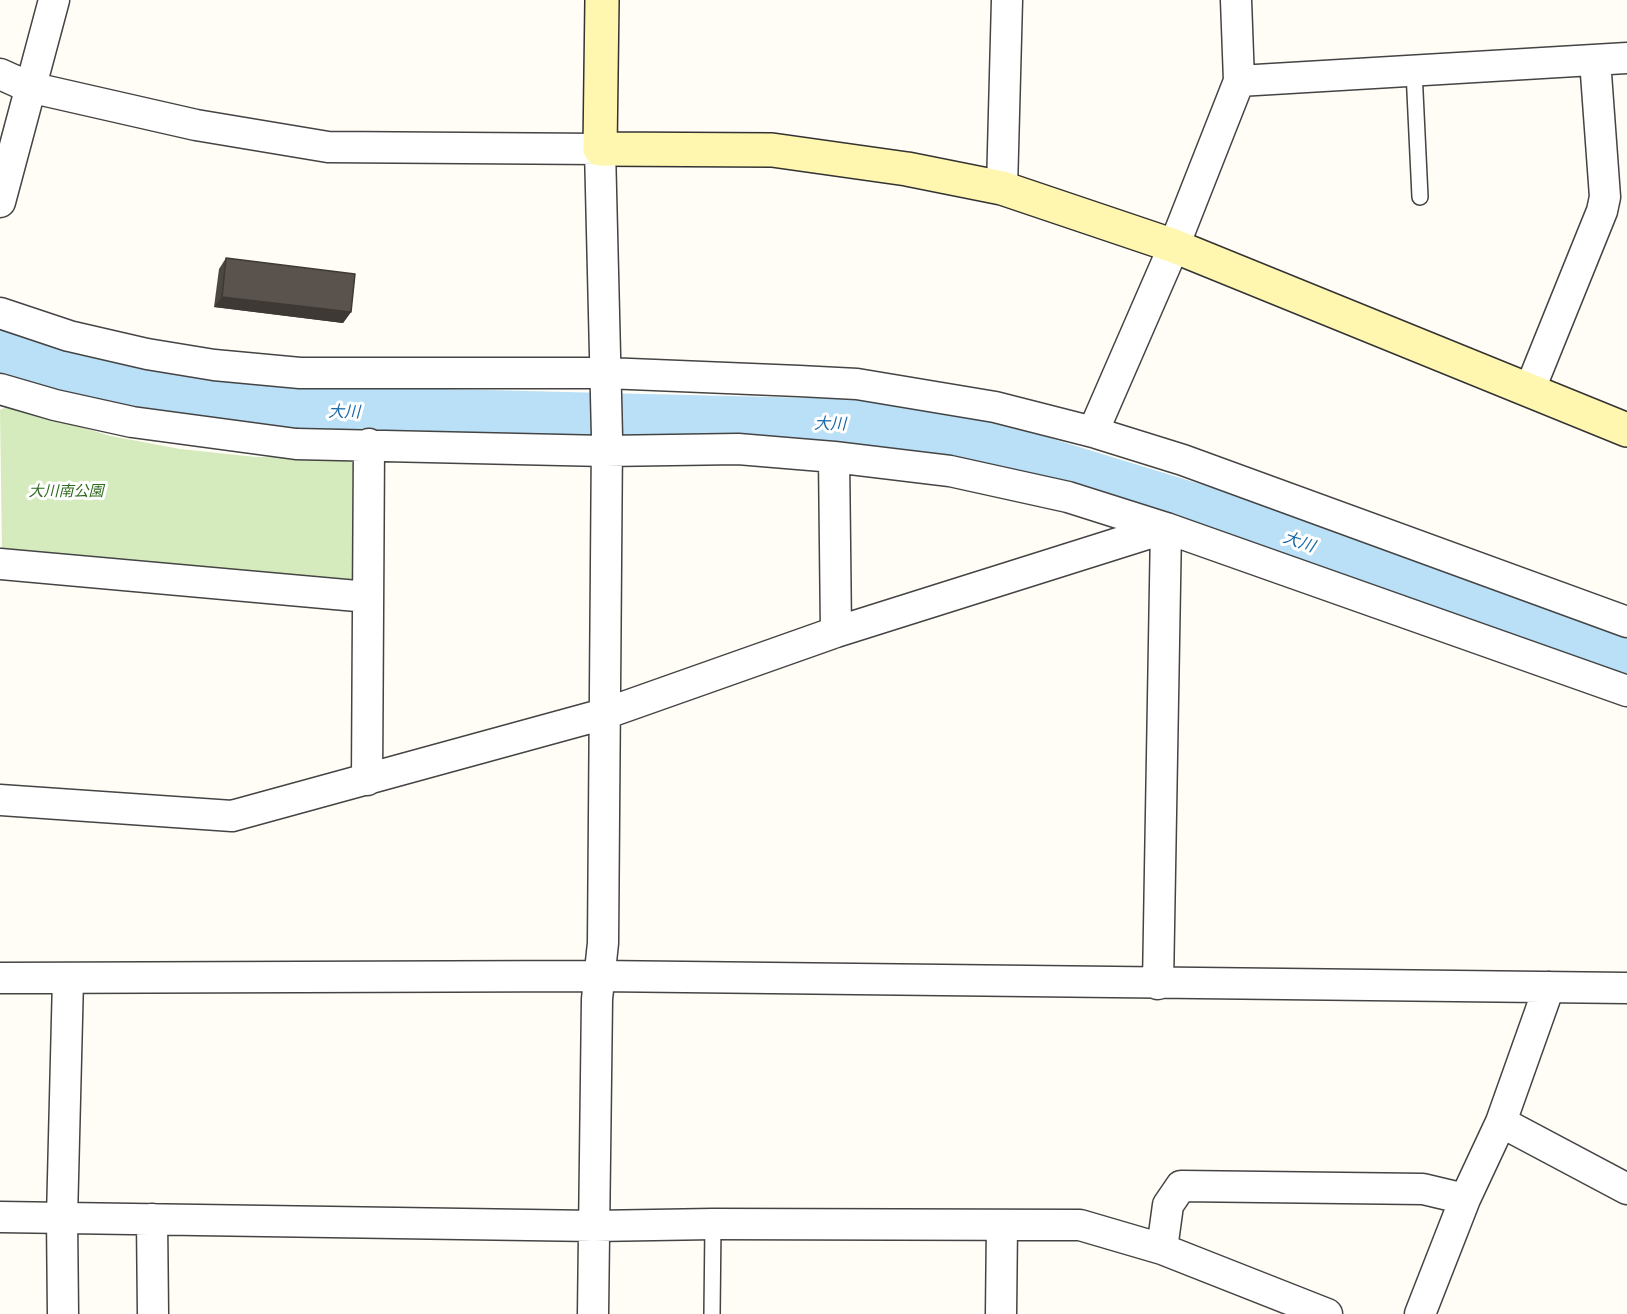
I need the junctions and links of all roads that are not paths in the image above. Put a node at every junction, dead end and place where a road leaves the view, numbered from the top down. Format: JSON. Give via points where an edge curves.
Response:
{"nodes":[{"id":1,"x":54,"y":0,"type":"edge"},
{"id":2,"x":602,"y":0,"type":"edge"},
{"id":3,"x":1007,"y":0,"type":"edge"},
{"id":4,"x":1236,"y":0,"type":"edge"},
{"id":5,"x":1627,"y":58,"type":"edge"},
{"id":6,"x":1595,"y":60,"type":"junction"},
{"id":7,"x":1414,"y":71,"type":"junction"},
{"id":8,"x":0,"y":74,"type":"edge"},
{"id":9,"x":1239,"y":81,"type":"junction"},
{"id":10,"x":29,"y":87,"type":"junction"},
{"id":11,"x":600,"y":149,"type":"junction"},
{"id":12,"x":1002,"y":188,"type":"junction"},
{"id":13,"x":1420,"y":197,"type":"dead end"},
{"id":14,"x":0,"y":202,"type":"edge"},
{"id":15,"x":1174,"y":246,"type":"junction"},
{"id":16,"x":0,"y":313,"type":"edge"},
{"id":17,"x":606,"y":381,"type":"junction"},
{"id":18,"x":0,"y":389,"type":"edge"},
{"id":19,"x":1530,"y":389,"type":"junction"},
{"id":20,"x":1627,"y":430,"type":"edge"},
{"id":21,"x":1093,"y":432,"type":"junction"},
{"id":22,"x":369,"y":444,"type":"junction"},
{"id":23,"x":606,"y":444,"type":"junction"},
{"id":24,"x":834,"y":457,"type":"junction"},
{"id":25,"x":1166,"y":528,"type":"junction"},
{"id":26,"x":0,"y":564,"type":"edge"},
{"id":27,"x":368,"y":597,"type":"junction"},
{"id":28,"x":1627,"y":622,"type":"edge"},
{"id":29,"x":836,"y":632,"type":"junction"},
{"id":30,"x":1627,"y":691,"type":"edge"},
{"id":31,"x":604,"y":714,"type":"junction"},
{"id":32,"x":367,"y":780,"type":"junction"},
{"id":33,"x":0,"y":800,"type":"edge"},
{"id":34,"x":599,"y":976,"type":"junction"},
{"id":35,"x":0,"y":978,"type":"edge"},
{"id":36,"x":68,"y":979,"type":"junction"},
{"id":37,"x":1158,"y":984,"type":"junction"},
{"id":38,"x":1549,"y":987,"type":"junction"},
{"id":39,"x":1627,"y":988,"type":"edge"},
{"id":40,"x":1501,"y":1122,"type":"junction"},
{"id":41,"x":1627,"y":1189,"type":"edge"},
{"id":42,"x":1465,"y":1199,"type":"junction"},
{"id":43,"x":0,"y":1217,"type":"edge"},
{"id":44,"x":62,"y":1218,"type":"junction"},
{"id":45,"x":152,"y":1219,"type":"junction"},
{"id":46,"x":713,"y":1224,"type":"junction"},
{"id":47,"x":1002,"y":1224,"type":"junction"},
{"id":48,"x":594,"y":1226,"type":"junction"},
{"id":49,"x":1162,"y":1249,"type":"junction"},
{"id":50,"x":63,"y":1314,"type":"edge"},
{"id":51,"x":153,"y":1314,"type":"edge"},
{"id":52,"x":594,"y":1314,"type":"edge"},
{"id":53,"x":712,"y":1314,"type":"edge"},
{"id":54,"x":1001,"y":1314,"type":"edge"},
{"id":55,"x":1327,"y":1314,"type":"edge"},
{"id":56,"x":1420,"y":1314,"type":"edge"}],
"edges":[{"from":1,"to":10,"type":"street"},
{"from":2,"to":11,"type":"street"},
{"from":3,"to":12,"type":"street"},
{"from":4,"to":9,"type":"street"},
{"from":5,"to":6,"type":"street"},
{"from":6,"to":7,"type":"street"},
{"from":6,"to":19,"type":"street","via":[[1605,197]]},
{"from":7,"to":9,"type":"street"},
{"from":7,"to":13,"type":"lane"},
{"from":8,"to":10,"type":"street"},
{"from":9,"to":15,"type":"street"},
{"from":10,"to":11,"type":"street","via":[[196,125],[327,147]]},
{"from":10,"to":14,"type":"street"},
{"from":11,"to":12,"type":"street","via":[[772,150],[907,169]]},
{"from":11,"to":17,"type":"street"},
{"from":12,"to":15,"type":"street"},
{"from":15,"to":19,"type":"street"},
{"from":15,"to":21,"type":"street"},
{"from":16,"to":17,"type":"street","via":[[69,336],[214,365],[300,373]]},
{"from":17,"to":21,"type":"street","via":[[856,384],[995,407]]},
{"from":17,"to":23,"type":"street"},
{"from":18,"to":22,"type":"street","via":[[77,410],[206,433],[296,444]]},
{"from":19,"to":20,"type":"street"},
{"from":21,"to":28,"type":"street","via":[[1183,460]]},
{"from":22,"to":23,"type":"street"},
{"from":22,"to":27,"type":"street"},
{"from":23,"to":24,"type":"street"},
{"from":23,"to":31,"type":"street"},
{"from":24,"to":25,"type":"street","via":[[950,471],[1068,497]]},
{"from":24,"to":29,"type":"street"},
{"from":25,"to":29,"type":"street"},
{"from":25,"to":30,"type":"street"},
{"from":25,"to":37,"type":"street"},
{"from":26,"to":27,"type":"street"},
{"from":27,"to":32,"type":"street"},
{"from":29,"to":31,"type":"street"},
{"from":31,"to":32,"type":"street"},
{"from":31,"to":34,"type":"street","via":[[603,942]]},
{"from":32,"to":33,"type":"street","via":[[232,816]]},
{"from":34,"to":36,"type":"street"},
{"from":34,"to":37,"type":"street"},
{"from":34,"to":48,"type":"street"},
{"from":35,"to":36,"type":"street"},
{"from":36,"to":44,"type":"street"},
{"from":37,"to":38,"type":"street"},
{"from":38,"to":39,"type":"street"},
{"from":38,"to":40,"type":"street"},
{"from":40,"to":41,"type":"street"},
{"from":40,"to":42,"type":"street"},
{"from":42,"to":49,"type":"street","via":[[1423,1189],[1181,1186],[1168,1205]]},
{"from":42,"to":56,"type":"street"},
{"from":43,"to":44,"type":"street"},
{"from":44,"to":45,"type":"street"},
{"from":44,"to":50,"type":"street"},
{"from":45,"to":48,"type":"street"},
{"from":45,"to":51,"type":"street"},
{"from":46,"to":47,"type":"street"},
{"from":46,"to":48,"type":"street"},
{"from":46,"to":53,"type":"lane"},
{"from":47,"to":49,"type":"street","via":[[1080,1225]]},
{"from":47,"to":54,"type":"street"},
{"from":48,"to":52,"type":"street"},
{"from":49,"to":55,"type":"street"}]}
